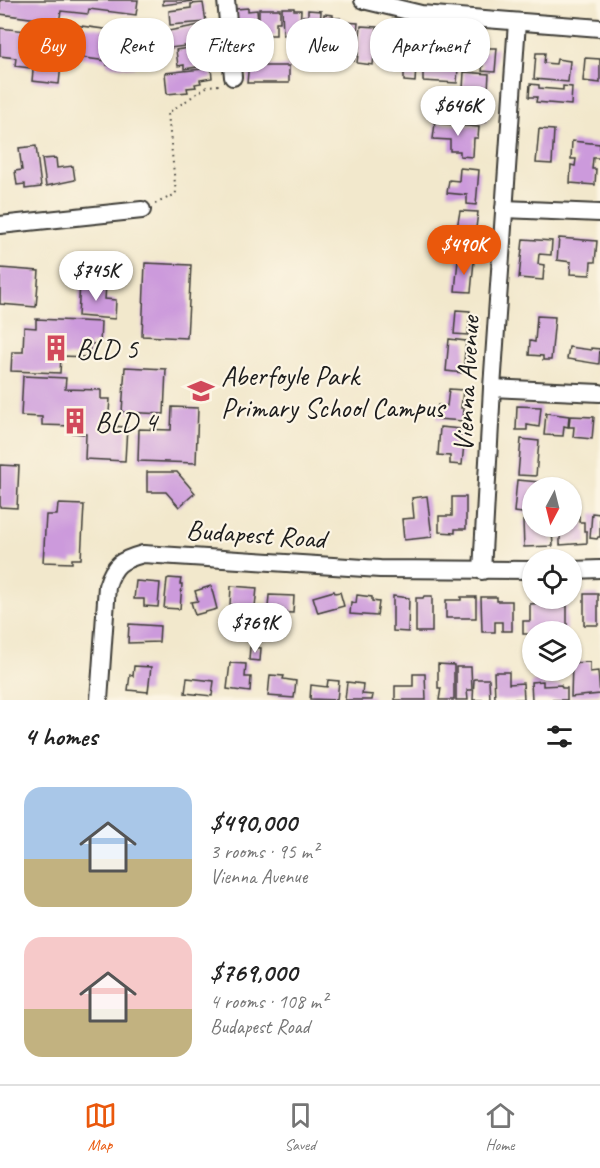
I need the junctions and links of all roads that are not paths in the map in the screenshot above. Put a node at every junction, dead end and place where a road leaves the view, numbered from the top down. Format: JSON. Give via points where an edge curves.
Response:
{"nodes":[{"id":1,"x":226,"y":0,"type":"edge"},
{"id":2,"x":363,"y":0,"type":"edge"},
{"id":3,"x":517,"y":22,"type":"junction"},
{"id":4,"x":600,"y":28,"type":"edge"},
{"id":5,"x":233,"y":77,"type":"road end"},
{"id":6,"x":504,"y":209,"type":"junction"},
{"id":7,"x":142,"y":210,"type":"road end"},
{"id":8,"x":600,"y":213,"type":"edge"},
{"id":9,"x":0,"y":225,"type":"edge"},
{"id":10,"x":492,"y":388,"type":"junction"},
{"id":11,"x":600,"y":393,"type":"edge"},
{"id":12,"x":600,"y":569,"type":"edge"},
{"id":13,"x":522,"y":570,"type":"edge"},
{"id":14,"x":582,"y":570,"type":"edge"},
{"id":15,"x":482,"y":571,"type":"junction"},
{"id":16,"x":99,"y":700,"type":"edge"}],
"edges":[{"from":1,"to":5,"type":"street"},
{"from":2,"to":3,"type":"street","via":[[421,14]]},
{"from":3,"to":4,"type":"street"},
{"from":3,"to":6,"type":"street","name":"Vienna Avenue"},
{"from":6,"to":8,"type":"street"},
{"from":6,"to":10,"type":"street","name":"Vienna Avenue"},
{"from":7,"to":9,"type":"street"},
{"from":10,"to":11,"type":"street"},
{"from":10,"to":15,"type":"street","name":"Vienna Avenue"},
{"from":12,"to":14,"type":"street"},
{"from":13,"to":15,"type":"street","name":"Budapest Road"},
{"from":15,"to":16,"type":"street","name":"Budapest Road","via":[[380,569],[143,554],[129,557],[118,563],[107,586]]}]}
